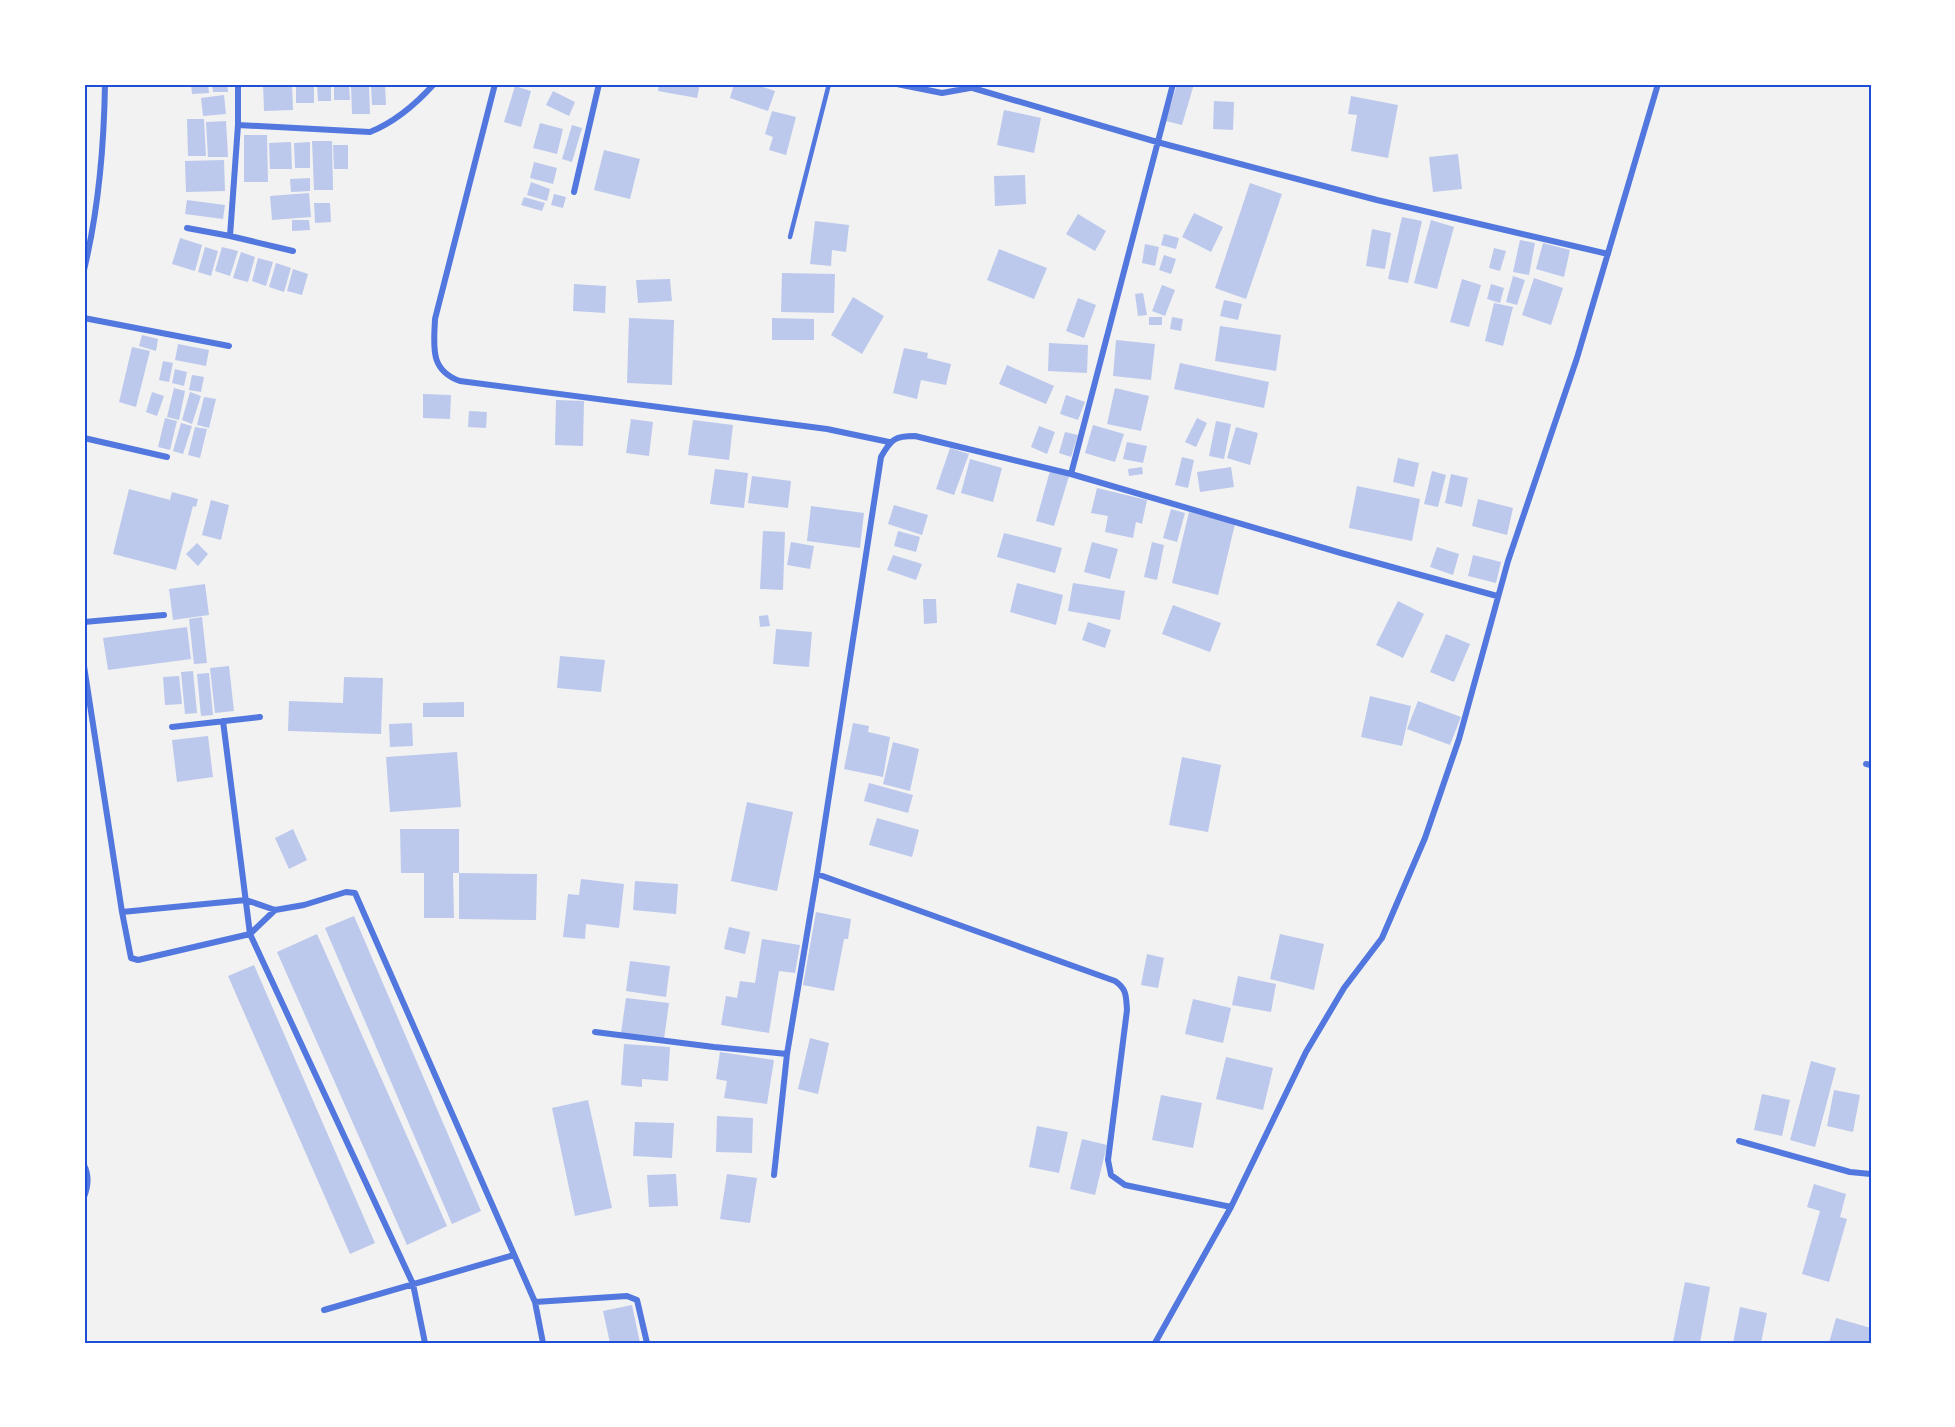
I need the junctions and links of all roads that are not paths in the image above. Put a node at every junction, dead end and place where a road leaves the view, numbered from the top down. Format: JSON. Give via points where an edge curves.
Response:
{"nodes":[{"id":1,"x":105,"y":84,"type":"edge"},
{"id":2,"x":238,"y":84,"type":"edge"},
{"id":3,"x":434,"y":84,"type":"edge"},
{"id":4,"x":495,"y":84,"type":"edge"},
{"id":5,"x":598,"y":84,"type":"edge"},
{"id":6,"x":829,"y":84,"type":"edge"},
{"id":7,"x":897,"y":84,"type":"edge"},
{"id":8,"x":959,"y":84,"type":"edge"},
{"id":9,"x":1173,"y":84,"type":"edge"},
{"id":10,"x":1658,"y":84,"type":"edge"},
{"id":11,"x":973,"y":87,"type":"junction"},
{"id":12,"x":238,"y":125,"type":"junction"},
{"id":13,"x":1157,"y":142,"type":"junction"},
{"id":14,"x":574,"y":192,"type":"dead end"},
{"id":15,"x":187,"y":228,"type":"dead end"},
{"id":16,"x":230,"y":236,"type":"junction"},
{"id":17,"x":790,"y":237,"type":"dead end"},
{"id":18,"x":293,"y":251,"type":"dead end"},
{"id":19,"x":1608,"y":254,"type":"junction"},
{"id":20,"x":84,"y":270,"type":"edge"},
{"id":21,"x":84,"y":318,"type":"edge"},
{"id":22,"x":229,"y":346,"type":"dead end"},
{"id":23,"x":84,"y":438,"type":"edge"},
{"id":24,"x":890,"y":442,"type":"junction"},
{"id":25,"x":167,"y":457,"type":"dead end"},
{"id":26,"x":1071,"y":474,"type":"junction"},
{"id":27,"x":1497,"y":596,"type":"junction"},
{"id":28,"x":164,"y":615,"type":"dead end"},
{"id":29,"x":84,"y":622,"type":"edge"},
{"id":30,"x":84,"y":666,"type":"edge"},
{"id":31,"x":260,"y":717,"type":"dead end"},
{"id":32,"x":223,"y":722,"type":"junction"},
{"id":33,"x":172,"y":727,"type":"dead end"},
{"id":34,"x":817,"y":874,"type":"junction"},
{"id":35,"x":246,"y":900,"type":"junction"},
{"id":36,"x":275,"y":910,"type":"junction"},
{"id":37,"x":122,"y":912,"type":"junction"},
{"id":38,"x":250,"y":934,"type":"junction"},
{"id":39,"x":596,"y":1032,"type":"dead end"},
{"id":40,"x":787,"y":1054,"type":"junction"},
{"id":41,"x":1739,"y":1141,"type":"dead end"},
{"id":42,"x":84,"y":1165,"type":"edge"},
{"id":43,"x":1871,"y":1174,"type":"edge"},
{"id":44,"x":774,"y":1175,"type":"dead end"},
{"id":45,"x":84,"y":1197,"type":"edge"},
{"id":46,"x":1231,"y":1207,"type":"junction"},
{"id":47,"x":514,"y":1256,"type":"junction"},
{"id":48,"x":413,"y":1284,"type":"junction"},
{"id":49,"x":535,"y":1302,"type":"junction"},
{"id":50,"x":324,"y":1310,"type":"dead end"},
{"id":51,"x":425,"y":1343,"type":"edge"},
{"id":52,"x":543,"y":1343,"type":"edge"},
{"id":53,"x":647,"y":1343,"type":"edge"},
{"id":54,"x":1155,"y":1343,"type":"edge"}],
"edges":[{"from":1,"to":20,"type":"street","via":[[100,191]]},
{"from":2,"to":12,"type":"street"},
{"from":3,"to":12,"type":"street","via":[[385,126],[370,132]]},
{"from":4,"to":24,"type":"street","via":[[435,319],[434,350],[438,366],[449,377],[826,429]]},
{"from":5,"to":14,"type":"street"},
{"from":6,"to":17,"type":"lane"},
{"from":7,"to":11,"type":"street","via":[[942,93]]},
{"from":8,"to":11,"type":"street"},
{"from":9,"to":13,"type":"street"},
{"from":10,"to":19,"type":"street"},
{"from":11,"to":13,"type":"street"},
{"from":12,"to":16,"type":"street"},
{"from":13,"to":19,"type":"street","via":[[1377,200]]},
{"from":13,"to":26,"type":"street"},
{"from":15,"to":16,"type":"street"},
{"from":16,"to":18,"type":"street"},
{"from":19,"to":27,"type":"street"},
{"from":21,"to":22,"type":"street"},
{"from":23,"to":25,"type":"street"},
{"from":24,"to":26,"type":"street","via":[[915,435]]},
{"from":24,"to":34,"type":"street","via":[[881,457]]},
{"from":26,"to":27,"type":"street"},
{"from":27,"to":46,"type":"street","via":[[1459,739],[1425,838],[1382,938],[1344,988],[1306,1052]]},
{"from":28,"to":29,"type":"street"},
{"from":30,"to":37,"type":"street"},
{"from":31,"to":32,"type":"street"},
{"from":32,"to":33,"type":"street"},
{"from":32,"to":35,"type":"street"},
{"from":34,"to":40,"type":"street"},
{"from":34,"to":46,"type":"street","via":[[1123,986],[1127,1010],[1108,1160],[1111,1175],[1125,1185]]},
{"from":35,"to":36,"type":"street"},
{"from":35,"to":37,"type":"street"},
{"from":35,"to":38,"type":"street"},
{"from":36,"to":38,"type":"street"},
{"from":36,"to":47,"type":"street","via":[[355,893]]},
{"from":37,"to":38,"type":"street","via":[[129,952],[131,958],[138,960]]},
{"from":38,"to":48,"type":"street"},
{"from":39,"to":40,"type":"street"},
{"from":40,"to":44,"type":"street"},
{"from":41,"to":43,"type":"street","via":[[1850,1172]]},
{"from":42,"to":45,"type":"street","via":[[88,1188]]},
{"from":46,"to":54,"type":"street"},
{"from":47,"to":48,"type":"street"},
{"from":47,"to":49,"type":"street"},
{"from":48,"to":50,"type":"street"},
{"from":48,"to":51,"type":"street"},
{"from":49,"to":52,"type":"street"},
{"from":49,"to":53,"type":"street","via":[[627,1296],[637,1300]]}]}
